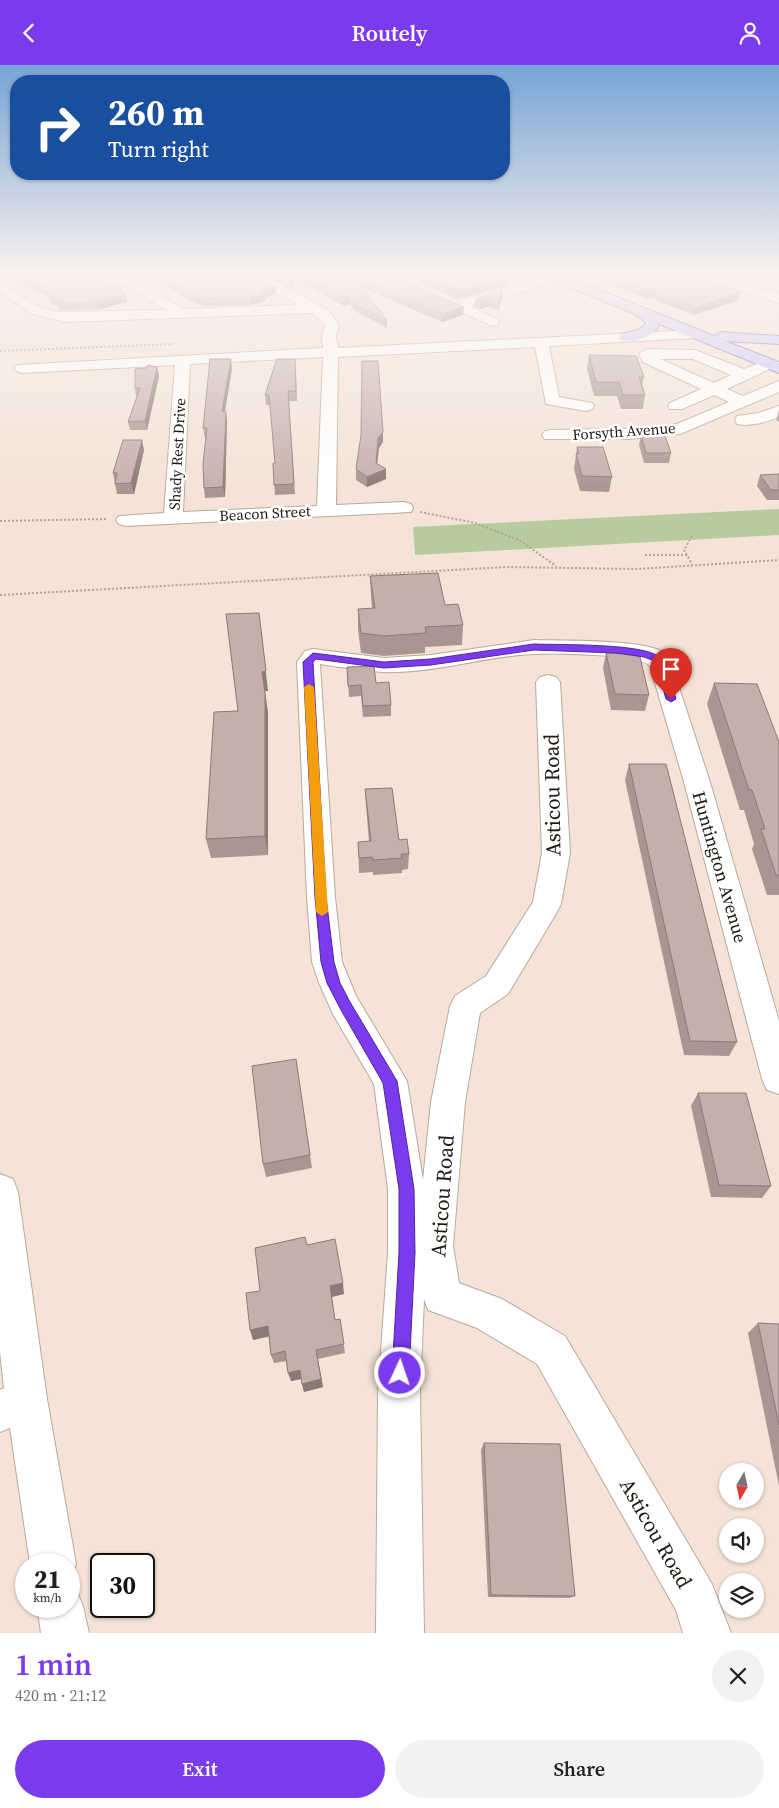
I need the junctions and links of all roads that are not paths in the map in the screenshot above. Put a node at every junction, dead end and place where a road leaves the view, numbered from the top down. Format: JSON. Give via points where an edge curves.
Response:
{"nodes":[{"id":1,"x":330,"y":347,"type":"edge"},
{"id":2,"x":423,"y":347,"type":"edge"},
{"id":3,"x":542,"y":347,"type":"edge"},
{"id":4,"x":641,"y":347,"type":"edge"},
{"id":5,"x":728,"y":347,"type":"edge"},
{"id":6,"x":754,"y":347,"type":"edge"},
{"id":7,"x":331,"y":352,"type":"junction"},
{"id":8,"x":182,"y":360,"type":"junction"},
{"id":9,"x":652,"y":360,"type":"junction"},
{"id":10,"x":774,"y":366,"type":"edge"},
{"id":11,"x":22,"y":368,"type":"dead end"},
{"id":12,"x":744,"y":375,"type":"junction"},
{"id":13,"x":779,"y":386,"type":"edge"},
{"id":14,"x":709,"y":391,"type":"junction"},
{"id":15,"x":743,"y":402,"type":"junction"},
{"id":16,"x":779,"y":405,"type":"edge"},
{"id":17,"x":586,"y":406,"type":"dead end"},
{"id":18,"x":676,"y":407,"type":"dead end"},
{"id":19,"x":779,"y":411,"type":"edge"},
{"id":20,"x":551,"y":435,"type":"dead end"},
{"id":21,"x":404,"y":508,"type":"road end"},
{"id":22,"x":326,"y":510,"type":"junction"},
{"id":23,"x":173,"y":518,"type":"junction"},
{"id":24,"x":126,"y":520,"type":"road end"},
{"id":25,"x":548,"y":682,"type":"dead end"},
{"id":26,"x":779,"y":1079,"type":"edge"},
{"id":27,"x":0,"y":1192,"type":"edge"},
{"id":28,"x":13,"y":1405,"type":"edge"},
{"id":29,"x":50,"y":1553,"type":"edge"},
{"id":30,"x":62,"y":1618,"type":"edge"},
{"id":31,"x":65,"y":1633,"type":"edge"},
{"id":32,"x":400,"y":1633,"type":"edge"},
{"id":33,"x":707,"y":1633,"type":"edge"}],
"edges":[{"from":1,"to":7,"type":"street"},
{"from":2,"to":7,"type":"street"},
{"from":3,"to":17,"type":"street","via":[[552,401]]},
{"from":4,"to":9,"type":"street"},
{"from":5,"to":10,"type":"main road"},
{"from":6,"to":10,"type":"main road","via":[[756,353]]},
{"from":7,"to":8,"type":"street"},
{"from":7,"to":22,"type":"street"},
{"from":8,"to":11,"type":"street"},
{"from":8,"to":23,"type":"street","name":"Shady Rest Drive"},
{"from":9,"to":12,"type":"street","via":[[687,354]]},
{"from":9,"to":14,"type":"street"},
{"from":10,"to":12,"type":"street"},
{"from":12,"to":14,"type":"street"},
{"from":13,"to":15,"type":"street","name":"Forsyth Avenue"},
{"from":14,"to":15,"type":"street"},
{"from":14,"to":18,"type":"street"},
{"from":15,"to":20,"type":"street","name":"Forsyth Avenue","via":[[680,429]]},
{"from":16,"to":19,"type":"street","via":[[743,420]]},
{"from":21,"to":22,"type":"street","name":"Beacon Street"},
{"from":22,"to":23,"type":"street","name":"Beacon Street"},
{"from":23,"to":24,"type":"street","name":"Beacon Street"},
{"from":25,"to":33,"type":"street","name":"Asticou Road","via":[[556,853],[547,904],[497,985],[466,1006],[448,1102],[434,1246],[442,1296],[488,1313],[551,1350],[696,1600]]},
{"from":26,"to":32,"type":"street","name":"Huntington Avenue","via":[[697,782],[656,658],[616,650],[534,647],[431,662],[384,665],[313,656],[310,659],[311,740],[327,962],[345,1006],[390,1081],[406,1189],[407,1253],[399,1393]]},
{"from":27,"to":28,"type":"street"},
{"from":28,"to":29,"type":"street"},
{"from":30,"to":31,"type":"street"}]}
